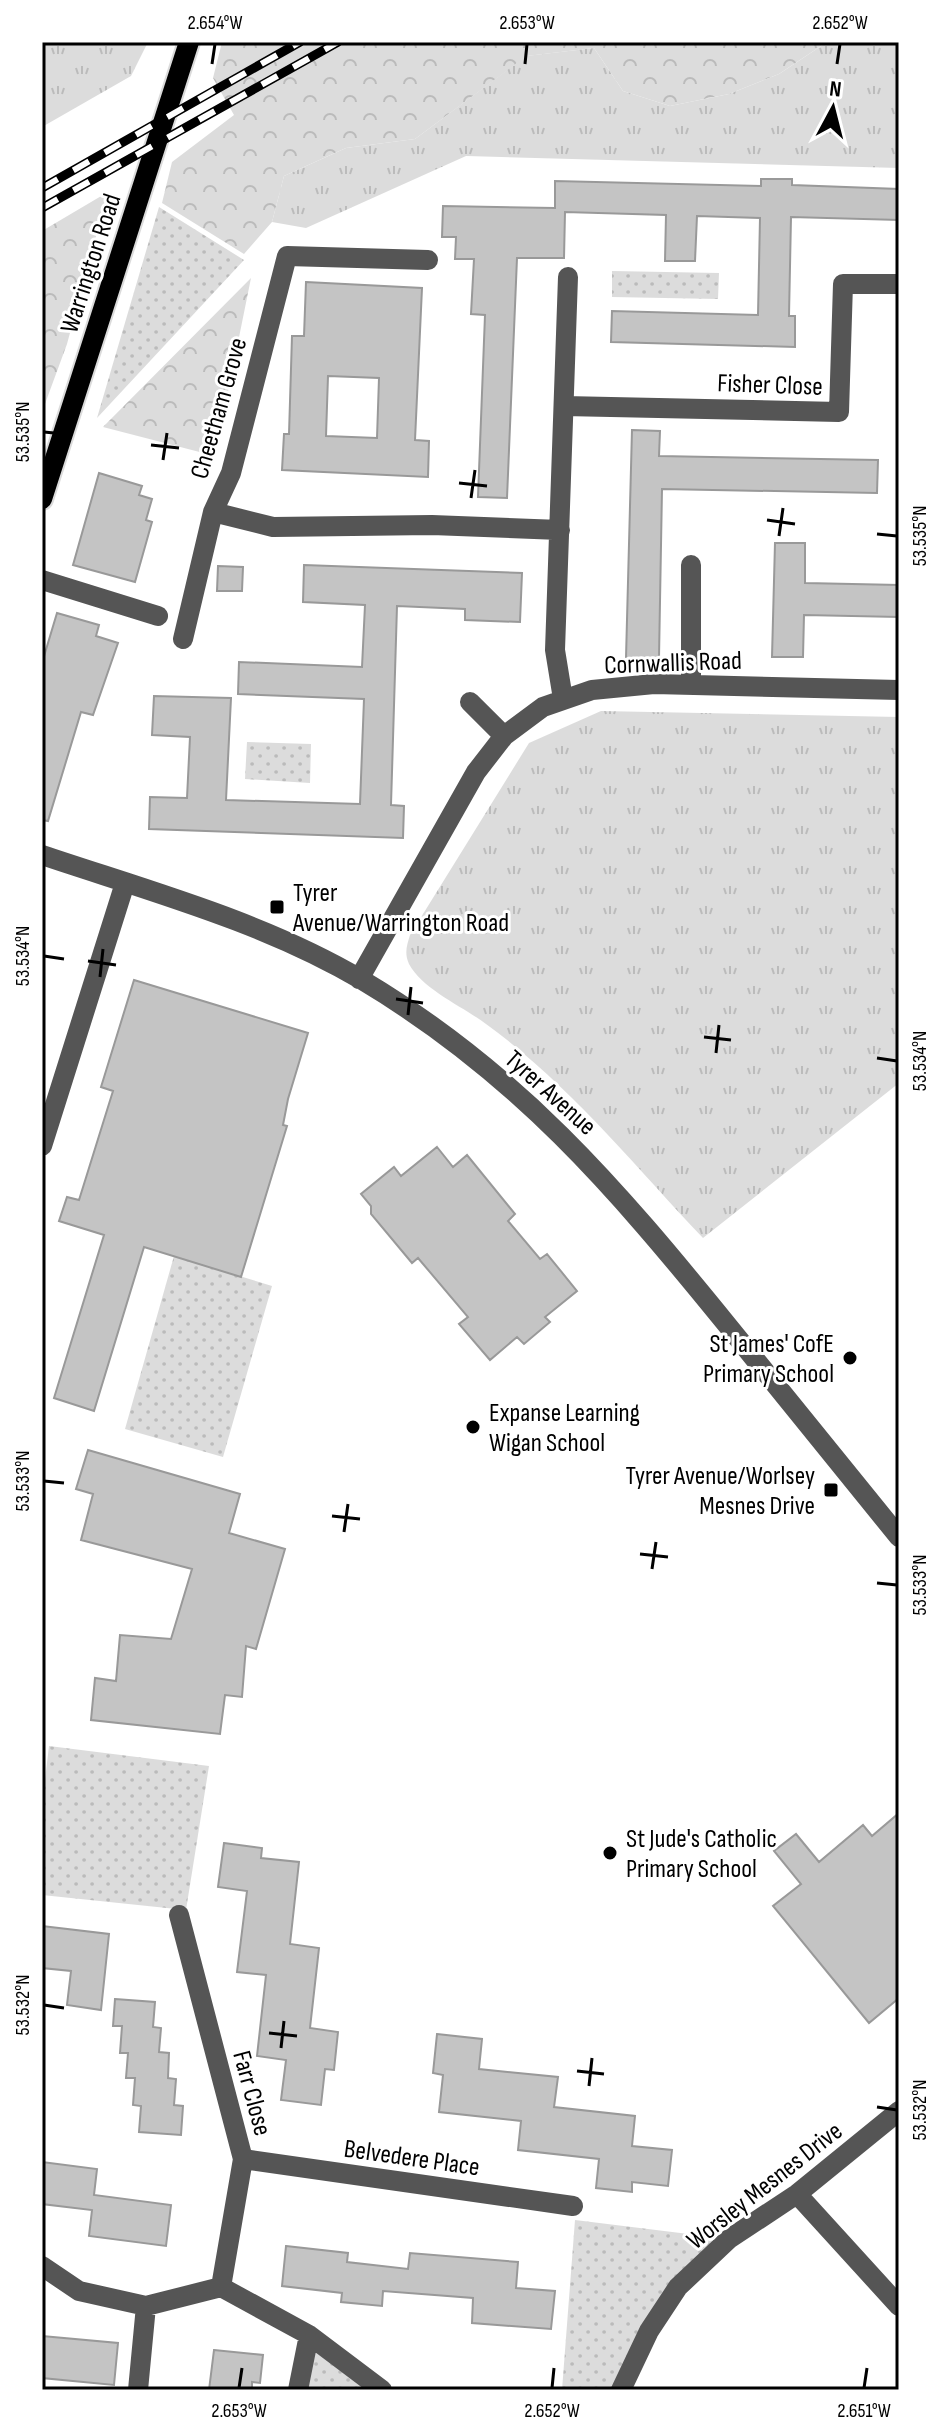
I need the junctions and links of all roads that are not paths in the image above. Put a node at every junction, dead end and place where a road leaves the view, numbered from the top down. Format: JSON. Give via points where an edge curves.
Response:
{"nodes":[{"id":1,"x":189,"y":42,"type":"edge"},
{"id":2,"x":428,"y":260,"type":"dead end"},
{"id":3,"x":568,"y":277,"type":"dead end"},
{"id":4,"x":899,"y":284,"type":"edge"},
{"id":5,"x":564,"y":406,"type":"junction"},
{"id":6,"x":42,"y":499,"type":"edge"},
{"id":7,"x":213,"y":512,"type":"junction"},
{"id":8,"x":560,"y":530,"type":"junction"},
{"id":9,"x":691,"y":565,"type":"dead end"},
{"id":10,"x":42,"y":580,"type":"edge"},
{"id":11,"x":158,"y":616,"type":"dead end"},
{"id":12,"x":183,"y":639,"type":"dead end"},
{"id":13,"x":691,"y":684,"type":"junction"},
{"id":14,"x":899,"y":690,"type":"edge"},
{"id":15,"x":563,"y":699,"type":"junction"},
{"id":16,"x":470,"y":702,"type":"dead end"},
{"id":17,"x":504,"y":736,"type":"junction"},
{"id":18,"x":42,"y":855,"type":"edge"},
{"id":19,"x":125,"y":883,"type":"junction"},
{"id":20,"x":359,"y":979,"type":"junction"},
{"id":21,"x":42,"y":1146,"type":"edge"},
{"id":22,"x":899,"y":1537,"type":"edge"},
{"id":23,"x":179,"y":1915,"type":"dead end"},
{"id":24,"x":899,"y":2111,"type":"edge"},
{"id":25,"x":243,"y":2159,"type":"junction"},
{"id":26,"x":797,"y":2194,"type":"junction"},
{"id":27,"x":573,"y":2206,"type":"dead end"},
{"id":28,"x":42,"y":2266,"type":"edge"},
{"id":29,"x":221,"y":2287,"type":"junction"},
{"id":30,"x":146,"y":2306,"type":"junction"},
{"id":31,"x":899,"y":2306,"type":"edge"},
{"id":32,"x":309,"y":2335,"type":"junction"},
{"id":33,"x":138,"y":2390,"type":"edge"},
{"id":34,"x":298,"y":2390,"type":"edge"},
{"id":35,"x":382,"y":2390,"type":"edge"},
{"id":36,"x":621,"y":2390,"type":"edge"}],
"edges":[{"from":1,"to":6,"type":"main road","name":"Warrington Road"},
{"from":2,"to":7,"type":"street","name":"Cheetham Grove","via":[[287,256],[231,473]]},
{"from":3,"to":5,"type":"street"},
{"from":4,"to":5,"type":"street","name":"Fisher Close","via":[[843,284],[839,412]]},
{"from":5,"to":8,"type":"street"},
{"from":7,"to":8,"type":"street","name":"Cheetham Grove","via":[[273,527]]},
{"from":7,"to":12,"type":"street"},
{"from":8,"to":15,"type":"street","via":[[555,650]]},
{"from":9,"to":13,"type":"street"},
{"from":10,"to":11,"type":"street"},
{"from":13,"to":14,"type":"street","name":"Cornwallis Road"},
{"from":13,"to":15,"type":"street","name":"Cornwallis Road","via":[[623,686]]},
{"from":15,"to":17,"type":"street","name":"Cornwallis Road"},
{"from":16,"to":17,"type":"street"},
{"from":17,"to":20,"type":"street","name":"Cornwallis Road","via":[[476,772]]},
{"from":18,"to":19,"type":"street","name":"Tyrer Avenue"},
{"from":19,"to":20,"type":"street","name":"Tyrer Avenue","via":[[220,916]]},
{"from":19,"to":21,"type":"street"},
{"from":20,"to":22,"type":"street","name":"Tyrer Avenue","via":[[457,1044],[523,1097],[606,1179]]},
{"from":23,"to":25,"type":"street","name":"Farr Close"},
{"from":24,"to":26,"type":"street","name":"Worsley Mesnes Drive"},
{"from":25,"to":27,"type":"street","name":"Belvedere Place"},
{"from":25,"to":29,"type":"street","name":"Farr Close"},
{"from":26,"to":31,"type":"street"},
{"from":26,"to":36,"type":"street","name":"Worsley Mesnes Drive","via":[[729,2239],[678,2287],[649,2331]]},
{"from":28,"to":30,"type":"street","via":[[79,2291]]},
{"from":29,"to":30,"type":"street"},
{"from":29,"to":32,"type":"street"},
{"from":30,"to":33,"type":"street"},
{"from":32,"to":34,"type":"street"},
{"from":32,"to":35,"type":"street"}]}
